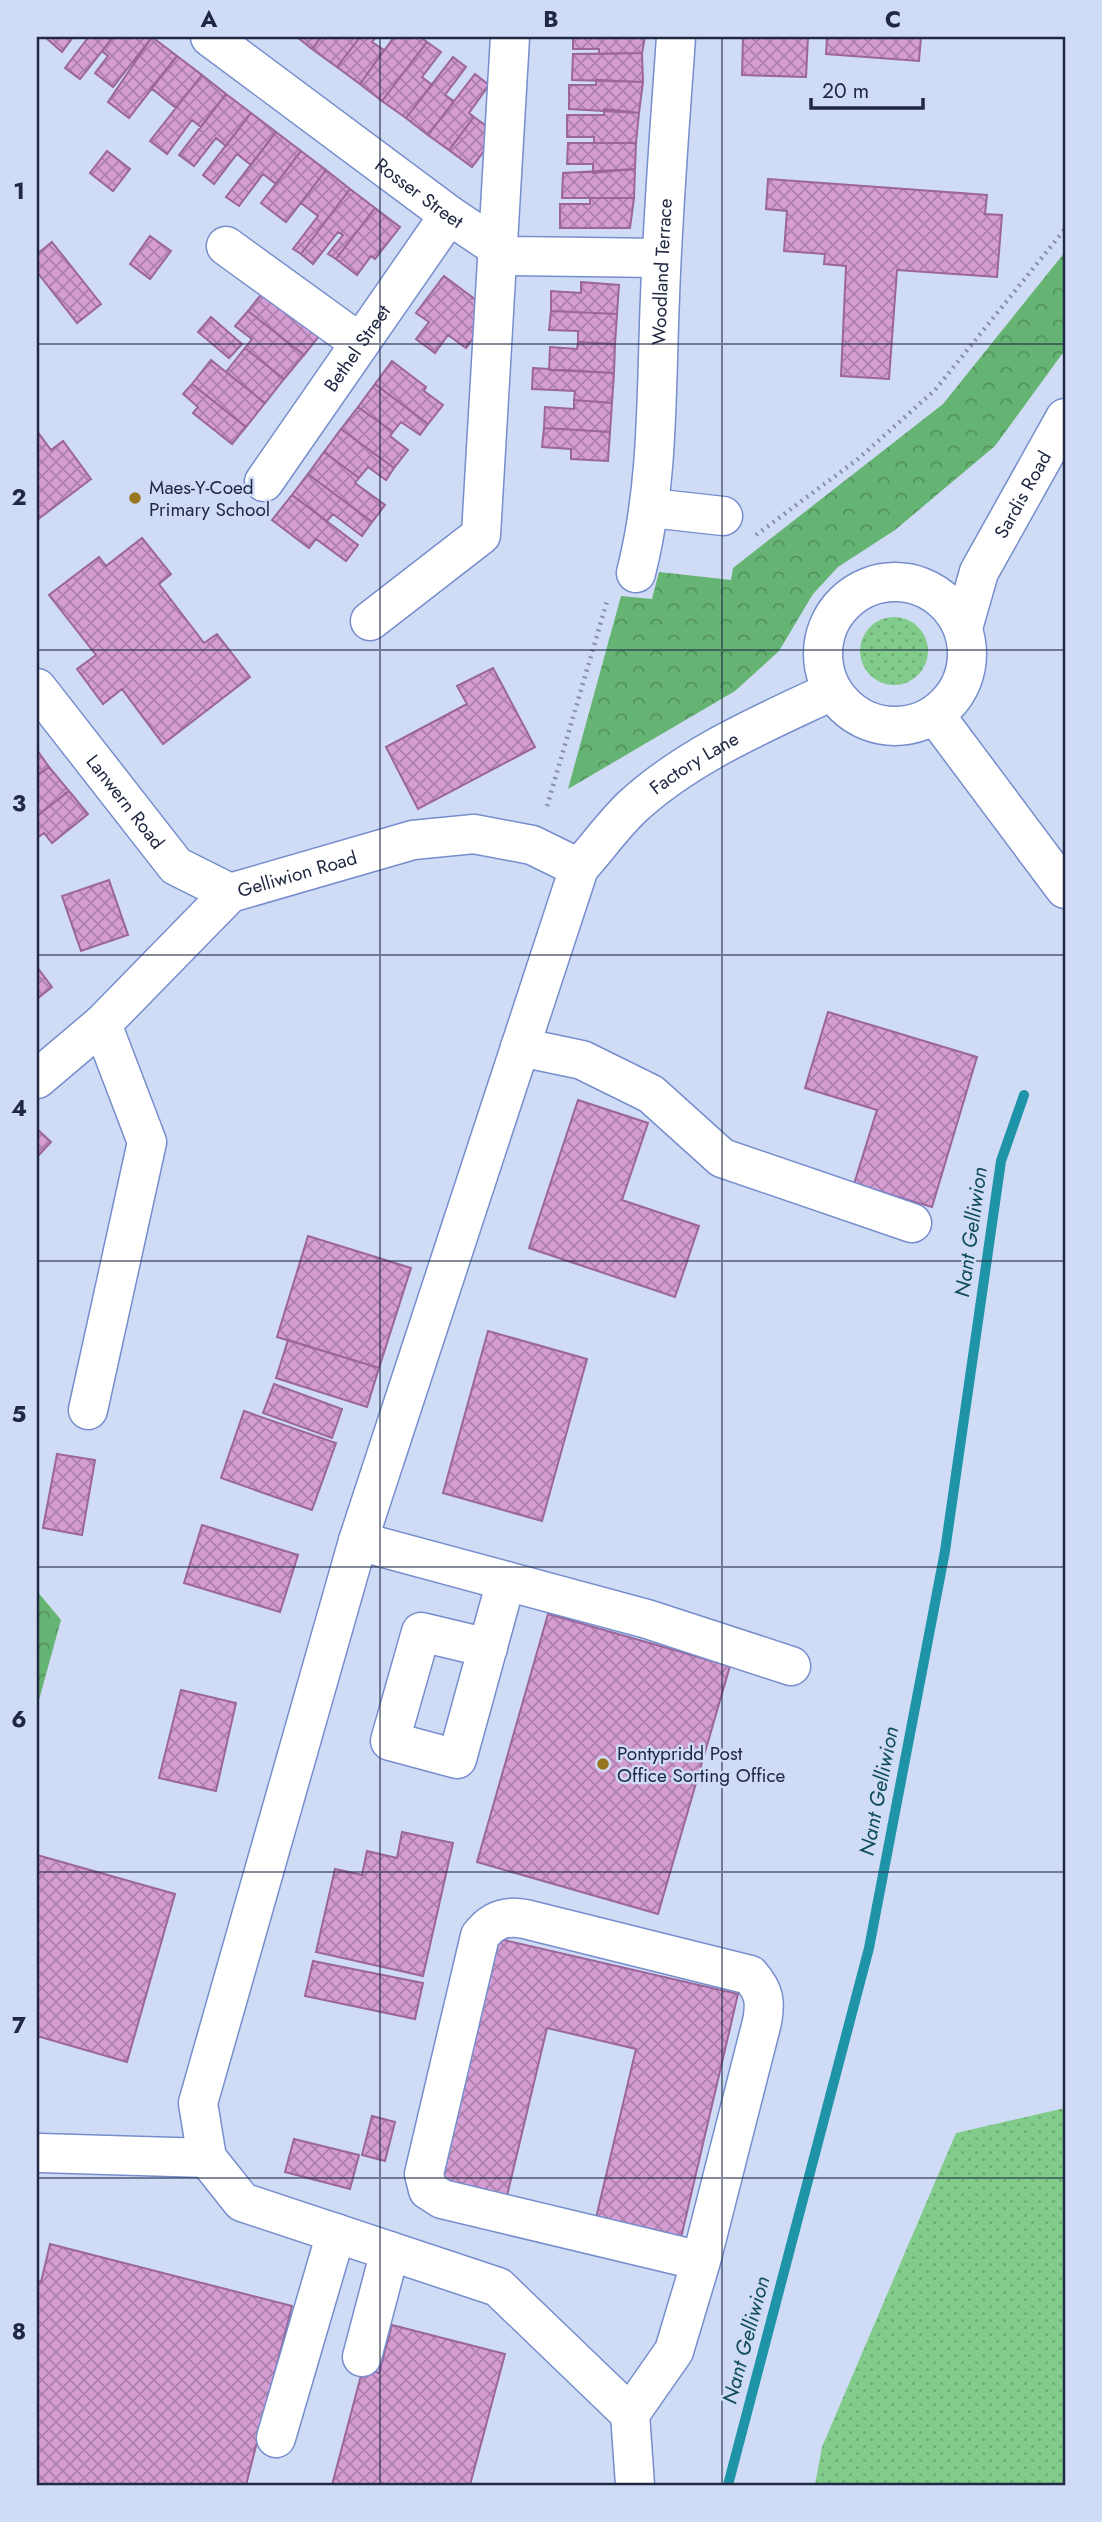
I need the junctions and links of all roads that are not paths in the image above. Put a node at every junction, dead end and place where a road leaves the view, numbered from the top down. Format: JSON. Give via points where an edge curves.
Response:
{"nodes":[{"id":1,"x":210,"y":37,"type":"edge"},
{"id":2,"x":510,"y":37,"type":"edge"},
{"id":3,"x":676,"y":37,"type":"edge"},
{"id":4,"x":449,"y":215,"type":"junction"},
{"id":5,"x":226,"y":246,"type":"dead end"},
{"id":6,"x":499,"y":249,"type":"junction"},
{"id":7,"x":661,"y":258,"type":"junction"},
{"id":8,"x":360,"y":343,"type":"junction"},
{"id":9,"x":1065,"y":418,"type":"edge"},
{"id":10,"x":264,"y":482,"type":"dead end"},
{"id":11,"x":651,"y":508,"type":"junction"},
{"id":12,"x":739,"y":526,"type":"road end"},
{"id":13,"x":979,"y":572,"type":"junction"},
{"id":14,"x":623,"y":582,"type":"road end"},
{"id":15,"x":914,"y":584,"type":"junction"},
{"id":16,"x":370,"y":621,"type":"dead end"},
{"id":17,"x":962,"y":628,"type":"junction"},
{"id":18,"x":37,"y":688,"type":"edge"},
{"id":19,"x":832,"y":691,"type":"junction"},
{"id":20,"x":935,"y":715,"type":"junction"},
{"id":21,"x":579,"y":869,"type":"junction"},
{"id":22,"x":1065,"y":889,"type":"edge"},
{"id":23,"x":230,"y":893,"type":"junction"},
{"id":24,"x":102,"y":1024,"type":"junction"},
{"id":25,"x":520,"y":1047,"type":"junction"},
{"id":26,"x":37,"y":1079,"type":"edge"},
{"id":27,"x":912,"y":1223,"type":"dead end"},
{"id":28,"x":88,"y":1410,"type":"dead end"},
{"id":29,"x":358,"y":1541,"type":"junction"},
{"id":30,"x":506,"y":1581,"type":"junction"},
{"id":31,"x":488,"y":1648,"type":"dead end"},
{"id":32,"x":791,"y":1666,"type":"dead end"},
{"id":33,"x":40,"y":2153,"type":"dead end"},
{"id":34,"x":207,"y":2158,"type":"junction"},
{"id":35,"x":336,"y":2233,"type":"junction"},
{"id":36,"x":390,"y":2251,"type":"junction"},
{"id":37,"x":701,"y":2261,"type":"junction"},
{"id":38,"x":362,"y":2357,"type":"dead end"},
{"id":39,"x":630,"y":2414,"type":"junction"},
{"id":40,"x":276,"y":2438,"type":"dead end"},
{"id":41,"x":635,"y":2485,"type":"edge"}],
"edges":[{"from":1,"to":4,"type":"street","name":"Rosser Street"},
{"from":2,"to":6,"type":"street"},
{"from":3,"to":7,"type":"street","name":"Woodland Terrace"},
{"from":4,"to":6,"type":"street","name":"Rosser Street"},
{"from":4,"to":8,"type":"street","name":"Bethel Street"},
{"from":5,"to":8,"type":"street"},
{"from":6,"to":7,"type":"street","name":"Rosser Street","via":[[510,256]]},
{"from":6,"to":16,"type":"street","via":[[481,535]]},
{"from":7,"to":11,"type":"street","name":"Woodland Terrace"},
{"from":8,"to":10,"type":"street","name":"Bethel Street"},
{"from":9,"to":13,"type":"street","name":"Sardis Road"},
{"from":11,"to":12,"type":"street"},
{"from":11,"to":14,"type":"street","name":"Woodland Terrace"},
{"from":13,"to":15,"type":"street"},
{"from":13,"to":17,"type":"street","name":"Sardis Road"},
{"from":15,"to":17,"type":"street","via":[[937,595]]},
{"from":15,"to":19,"type":"street","via":[[873,586],[841,605],[828,626],[822,651]]},
{"from":17,"to":20,"type":"street","via":[[967,652],[964,675],[953,698]]},
{"from":18,"to":23,"type":"street","name":"Lanwern Road","via":[[176,866]]},
{"from":19,"to":20,"type":"street","via":[[855,715],[878,725],[912,725]]},
{"from":19,"to":21,"type":"street","name":"Factory Lane","via":[[684,768],[632,807]]},
{"from":20,"to":22,"type":"street"},
{"from":21,"to":23,"type":"street","name":"Gelliwion Road","via":[[532,845],[474,834],[413,840]]},
{"from":21,"to":25,"type":"street"},
{"from":23,"to":24,"type":"street","name":"Gelliwion Road"},
{"from":24,"to":26,"type":"street","name":"Gelliwion Road"},
{"from":24,"to":28,"type":"street","via":[[147,1142]]},
{"from":25,"to":27,"type":"street","via":[[582,1060],[651,1094],[722,1158]]},
{"from":25,"to":29,"type":"street"},
{"from":29,"to":30,"type":"street"},
{"from":29,"to":34,"type":"street","via":[[198,2103]]},
{"from":30,"to":31,"type":"street"},
{"from":30,"to":32,"type":"street","via":[[647,1619]]},
{"from":33,"to":34,"type":"street"},
{"from":34,"to":35,"type":"street","via":[[242,2202]]},
{"from":35,"to":36,"type":"street"},
{"from":35,"to":40,"type":"street"},
{"from":36,"to":38,"type":"street"},
{"from":36,"to":39,"type":"street","via":[[498,2287]]},
{"from":37,"to":37,"type":"street","via":[[762,2022],[765,2004],[758,1985],[750,1975],[525,1919],[511,1916],[488,1925],[480,1936],[424,2174],[428,2190],[442,2199]]},
{"from":37,"to":39,"type":"street","via":[[674,2351]]},
{"from":39,"to":41,"type":"street"}]}
